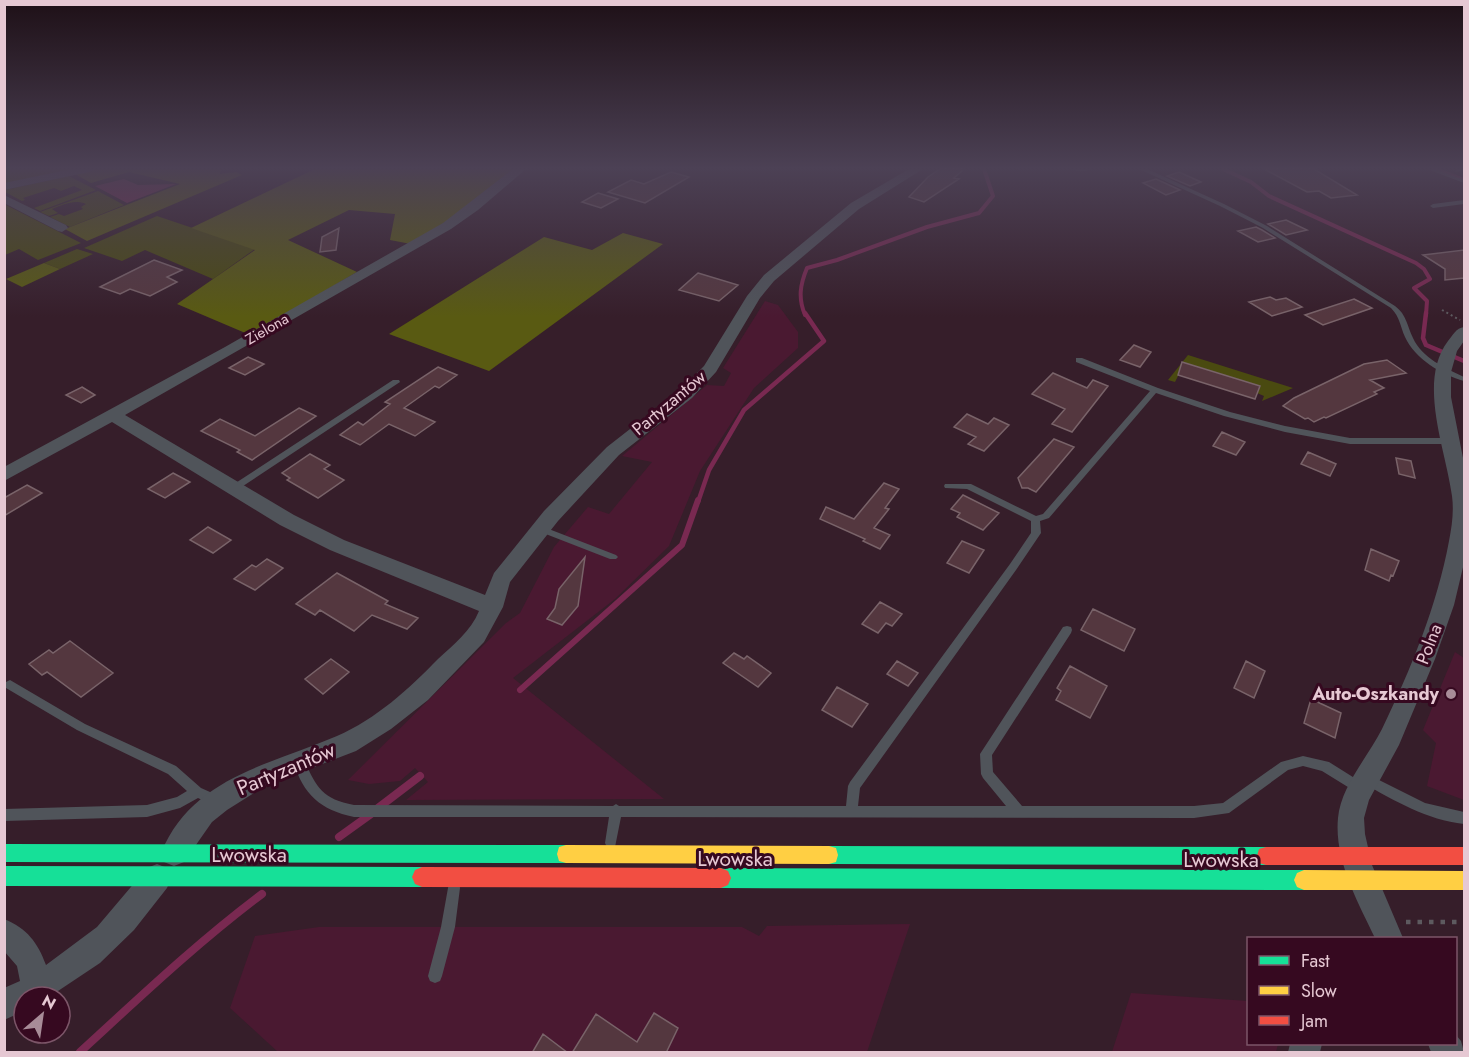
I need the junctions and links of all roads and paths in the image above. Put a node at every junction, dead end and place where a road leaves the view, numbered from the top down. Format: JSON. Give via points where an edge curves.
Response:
{"nodes":[{"id":1,"x":43,"y":218,"type":"edge"},
{"id":2,"x":458,"y":218,"type":"edge"},
{"id":3,"x":840,"y":218,"type":"edge"},
{"id":4,"x":1248,"y":218,"type":"edge"},
{"id":5,"x":62,"y":228,"type":"dead end"},
{"id":6,"x":1442,"y":310,"type":"dead end"},
{"id":7,"x":1464,"y":322,"type":"edge"},
{"id":8,"x":1464,"y":331,"type":"edge"},
{"id":9,"x":1079,"y":360,"type":"dead end"},
{"id":10,"x":1446,"y":360,"type":"junction"},
{"id":11,"x":1464,"y":379,"type":"edge"},
{"id":12,"x":396,"y":382,"type":"dead end"},
{"id":13,"x":1155,"y":390,"type":"junction"},
{"id":14,"x":112,"y":415,"type":"junction"},
{"id":15,"x":1452,"y":441,"type":"junction"},
{"id":16,"x":4,"y":475,"type":"edge"},
{"id":17,"x":948,"y":486,"type":"dead end"},
{"id":18,"x":234,"y":488,"type":"junction"},
{"id":19,"x":1035,"y":519,"type":"junction"},
{"id":20,"x":541,"y":529,"type":"junction"},
{"id":21,"x":613,"y":557,"type":"dead end"},
{"id":22,"x":492,"y":607,"type":"junction"},
{"id":23,"x":1067,"y":630,"type":"dead end"},
{"id":24,"x":10,"y":685,"type":"dead end"},
{"id":25,"x":298,"y":760,"type":"junction"},
{"id":26,"x":1365,"y":784,"type":"junction"},
{"id":27,"x":207,"y":796,"type":"junction"},
{"id":28,"x":616,"y":810,"type":"junction"},
{"id":29,"x":852,"y":811,"type":"junction"},
{"id":30,"x":1019,"y":812,"type":"junction"},
{"id":31,"x":4,"y":816,"type":"edge"},
{"id":32,"x":1464,"y":818,"type":"edge"},
{"id":33,"x":4,"y":853,"type":"edge"},
{"id":34,"x":609,"y":853,"type":"junction"},
{"id":35,"x":1464,"y":856,"type":"edge"},
{"id":36,"x":166,"y":865,"type":"junction"},
{"id":37,"x":1360,"y":869,"type":"junction"},
{"id":38,"x":4,"y":876,"type":"edge"},
{"id":39,"x":456,"y":877,"type":"junction"},
{"id":40,"x":1464,"y":881,"type":"edge"},
{"id":41,"x":1464,"y":922,"type":"edge"},
{"id":42,"x":1394,"y":930,"type":"edge"},
{"id":43,"x":4,"y":933,"type":"edge"},
{"id":44,"x":435,"y":976,"type":"dead end"},
{"id":45,"x":35,"y":985,"type":"edge"},
{"id":46,"x":42,"y":985,"type":"edge"}],
"edges":[{"from":1,"to":5,"type":"street"},
{"from":2,"to":14,"type":"street","name":"Zielona"},
{"from":3,"to":20,"type":"street","name":"Partyzantów","via":[[769,278],[710,369],[687,394],[613,451]]},
{"from":4,"to":10,"type":"lane","via":[[1393,307],[1404,318],[1416,348]]},
{"from":6,"to":7,"type":"path"},
{"from":8,"to":10,"type":"street"},
{"from":9,"to":13,"type":"lane"},
{"from":10,"to":11,"type":"lane"},
{"from":10,"to":15,"type":"street","name":"Polna","via":[[1444,407]]},
{"from":12,"to":18,"type":"lane"},
{"from":13,"to":15,"type":"lane","via":[[1232,415],[1350,441]]},
{"from":13,"to":19,"type":"lane","via":[[1046,516]]},
{"from":14,"to":16,"type":"street","name":"Zielona"},
{"from":14,"to":18,"type":"street"},
{"from":15,"to":26,"type":"street","name":"Polna","via":[[1462,520],[1448,590],[1390,739]]},
{"from":17,"to":19,"type":"lane","via":[[968,486]]},
{"from":18,"to":22,"type":"street","via":[[337,545]]},
{"from":19,"to":29,"type":"lane","via":[[1036,533],[1013,567],[854,786]]},
{"from":20,"to":21,"type":"lane"},
{"from":20,"to":22,"type":"street","name":"Partyzantów","via":[[501,579]]},
{"from":22,"to":25,"type":"street","name":"Partyzantów","via":[[476,636],[399,709],[347,743]]},
{"from":23,"to":30,"type":"lane","via":[[986,754],[987,774]]},
{"from":24,"to":27,"type":"lane","via":[[81,727],[172,770]]},
{"from":25,"to":27,"type":"street","name":"Partyzantów"},
{"from":25,"to":28,"type":"lane","via":[[307,782],[324,802],[354,811]]},
{"from":26,"to":30,"type":"lane","via":[[1303,761],[1285,766],[1225,809]]},
{"from":26,"to":32,"type":"lane","via":[[1413,806]]},
{"from":26,"to":37,"type":"street","name":"Polna","via":[[1351,818]]},
{"from":27,"to":31,"type":"lane","via":[[147,811]]},
{"from":27,"to":36,"type":"street","name":"Partyzantów","via":[[203,813]]},
{"from":28,"to":29,"type":"lane"},
{"from":28,"to":34,"type":"lane"},
{"from":29,"to":30,"type":"lane"},
{"from":33,"to":36,"type":"main road","name":"Lwowska"},
{"from":34,"to":36,"type":"main road","name":"Lwowska","via":[[298,853]]},
{"from":34,"to":37,"type":"main road","name":"Lwowska"},
{"from":35,"to":37,"type":"main road","name":"Lwowska"},
{"from":36,"to":38,"type":"main road","name":"Lwowska"},
{"from":36,"to":39,"type":"main road","name":"Lwowska","via":[[266,876]]},
{"from":36,"to":46,"type":"street","name":"Partyzantów","via":[[124,922],[97,948]]},
{"from":37,"to":39,"type":"main road","name":"Lwowska","via":[[607,880]]},
{"from":37,"to":40,"type":"main road","name":"Lwowska"},
{"from":37,"to":42,"type":"street","name":"Polna"},
{"from":39,"to":44,"type":"lane"},
{"from":41,"to":42,"type":"path"},
{"from":43,"to":45,"type":"street","via":[[18,941],[27,953]]}]}
